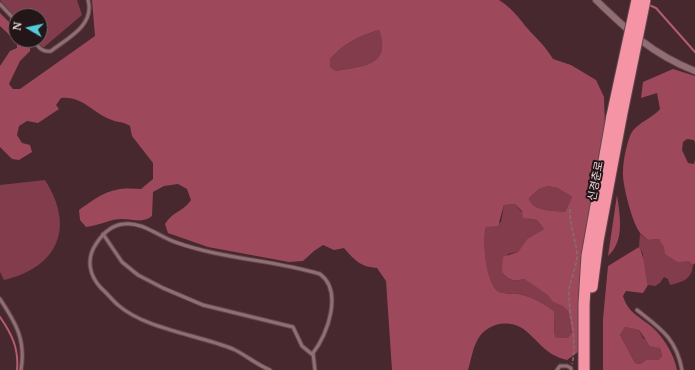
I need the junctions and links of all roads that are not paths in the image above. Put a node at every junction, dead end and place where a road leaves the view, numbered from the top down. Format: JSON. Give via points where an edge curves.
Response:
{"nodes":[{"id":1,"x":88,"y":0,"type":"edge"},
{"id":2,"x":596,"y":0,"type":"edge"},
{"id":3,"x":637,"y":0,"type":"edge"},
{"id":4,"x":645,"y":0,"type":"edge"},
{"id":5,"x":0,"y":4,"type":"edge"},
{"id":6,"x":8,"y":12,"type":"edge"},
{"id":7,"x":40,"y":48,"type":"edge"},
{"id":8,"x":695,"y":71,"type":"edge"},
{"id":9,"x":617,"y":117,"type":"junction"},
{"id":10,"x":103,"y":234,"type":"junction"},
{"id":11,"x":0,"y":299,"type":"edge"},
{"id":12,"x":636,"y":310,"type":"dead end"},
{"id":13,"x":313,"y":355,"type":"junction"},
{"id":14,"x":571,"y":369,"type":"edge"},
{"id":15,"x":21,"y":370,"type":"edge"},
{"id":16,"x":270,"y":370,"type":"edge"},
{"id":17,"x":315,"y":370,"type":"edge"},
{"id":18,"x":557,"y":370,"type":"edge"},
{"id":19,"x":584,"y":370,"type":"edge"},
{"id":20,"x":591,"y":370,"type":"edge"},
{"id":21,"x":682,"y":370,"type":"edge"}],
"edges":[{"from":1,"to":7,"type":"lane","via":[[90,10],[81,28],[51,51],[45,52]]},
{"from":2,"to":8,"type":"street","via":[[639,40],[666,58]]},
{"from":3,"to":9,"type":"highway","name":"신경춘로","bridge":true},
{"from":4,"to":9,"type":"highway","name":"신경춘로","bridge":true},
{"from":5,"to":6,"type":"lane"},
{"from":9,"to":19,"type":"highway","name":"신경춘로","via":[[588,256],[584,304]]},
{"from":9,"to":20,"type":"highway","name":"신경춘로","via":[[592,295]]},
{"from":10,"to":13,"type":"lane","via":[[122,262],[138,275],[203,305],[293,327],[302,346]]},
{"from":10,"to":13,"type":"lane","via":[[113,226],[126,223],[198,249],[320,274],[327,279],[332,296],[327,330]]},
{"from":10,"to":16,"type":"lane","via":[[94,247],[90,273],[118,306],[149,322],[235,350]]},
{"from":11,"to":15,"type":"lane","via":[[16,323],[23,349]]},
{"from":12,"to":21,"type":"lane","via":[[672,340]]},
{"from":13,"to":17,"type":"lane"},
{"from":14,"to":18,"type":"lane","via":[[560,366]]}]}
